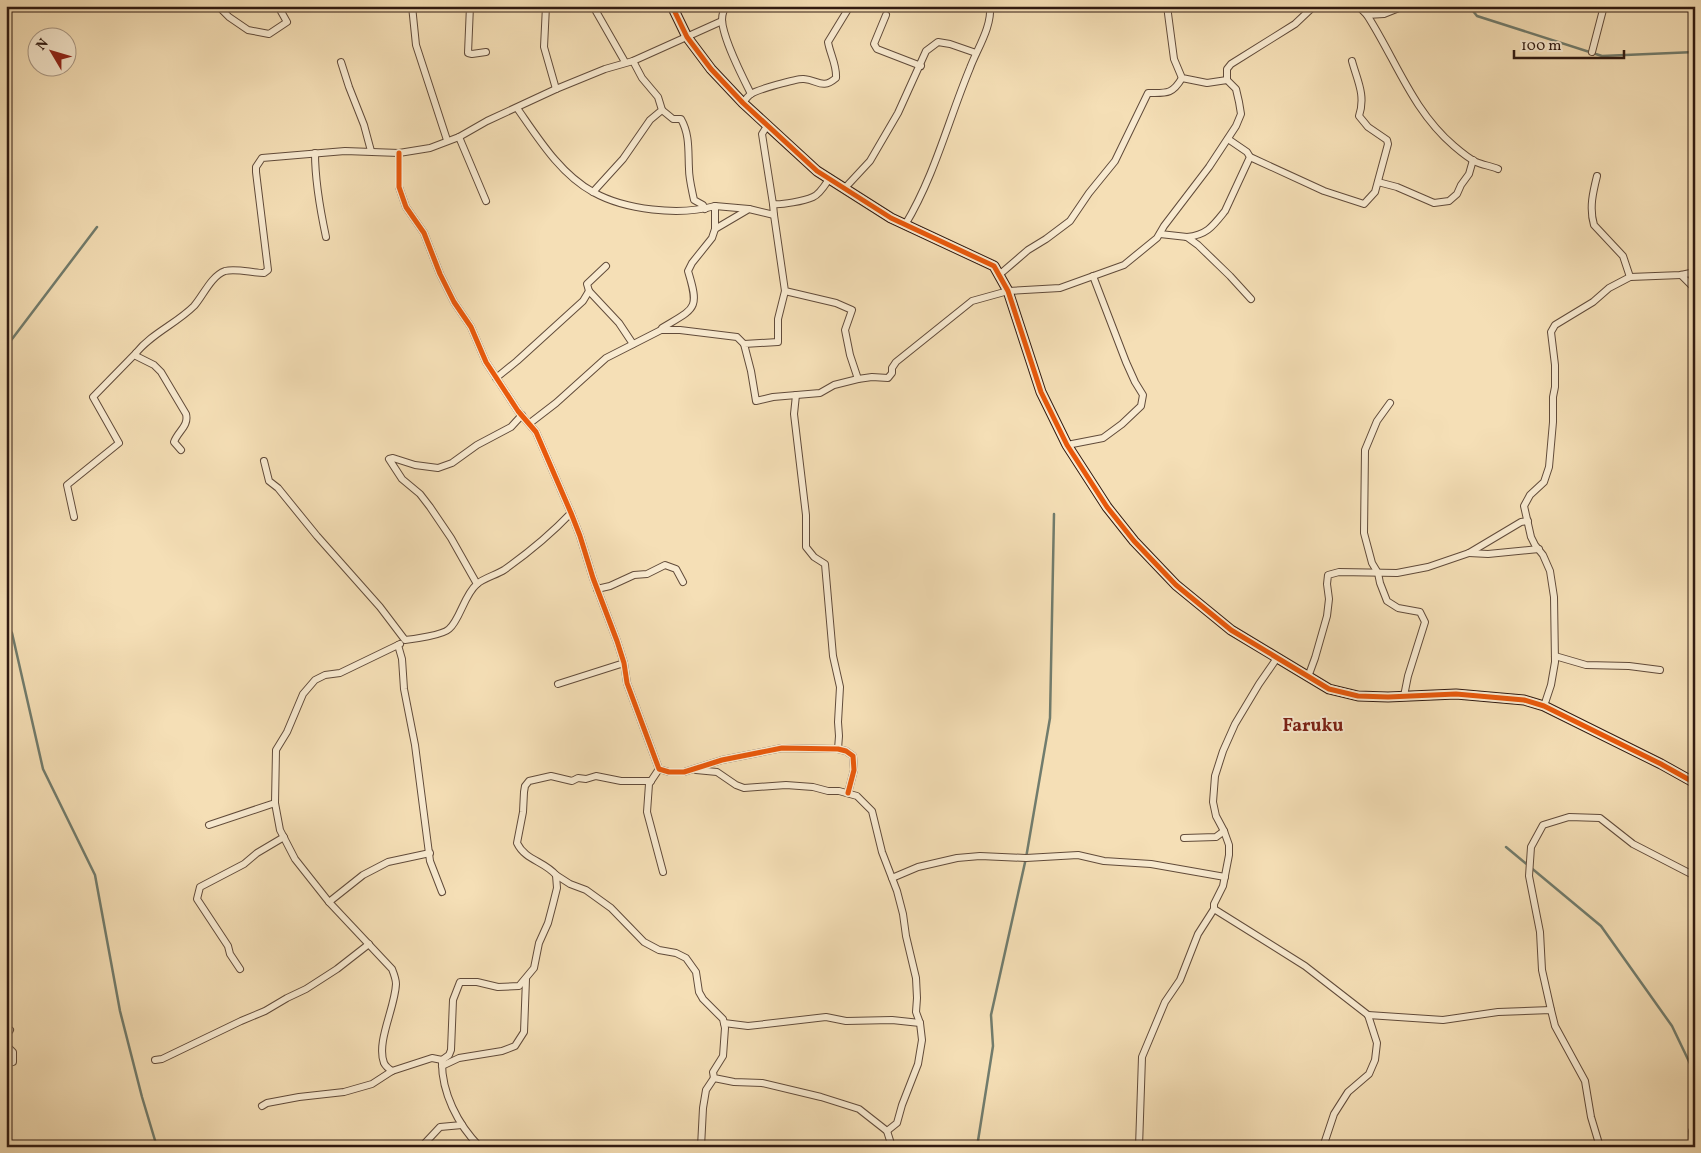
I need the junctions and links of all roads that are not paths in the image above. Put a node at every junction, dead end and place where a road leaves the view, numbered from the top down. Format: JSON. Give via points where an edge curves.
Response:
{"nodes":[{"id":1,"x":218,"y":6,"type":"edge"},
{"id":2,"x":278,"y":6,"type":"edge"},
{"id":3,"x":412,"y":6,"type":"edge"},
{"id":4,"x":470,"y":6,"type":"edge"},
{"id":5,"x":546,"y":6,"type":"edge"},
{"id":6,"x":593,"y":6,"type":"edge"},
{"id":7,"x":672,"y":6,"type":"edge"},
{"id":8,"x":727,"y":6,"type":"edge"},
{"id":9,"x":850,"y":6,"type":"edge"},
{"id":10,"x":990,"y":6,"type":"edge"},
{"id":11,"x":1167,"y":6,"type":"edge"},
{"id":12,"x":1314,"y":6,"type":"edge"},
{"id":13,"x":1358,"y":6,"type":"edge"},
{"id":14,"x":1404,"y":6,"type":"edge"},
{"id":15,"x":1604,"y":6,"type":"edge"},
{"id":16,"x":886,"y":15,"type":"dead end"},
{"id":17,"x":1367,"y":15,"type":"junction"},
{"id":18,"x":722,"y":20,"type":"junction"},
{"id":19,"x":687,"y":37,"type":"junction"},
{"id":20,"x":486,"y":52,"type":"dead end"},
{"id":21,"x":1592,"y":52,"type":"dead end"},
{"id":22,"x":976,"y":53,"type":"junction"},
{"id":23,"x":633,"y":60,"type":"junction"},
{"id":24,"x":1352,"y":61,"type":"dead end"},
{"id":25,"x":341,"y":62,"type":"dead end"},
{"id":26,"x":624,"y":62,"type":"junction"},
{"id":27,"x":921,"y":66,"type":"junction"},
{"id":28,"x":1182,"y":78,"type":"junction"},
{"id":29,"x":1227,"y":80,"type":"junction"},
{"id":30,"x":556,"y":89,"type":"junction"},
{"id":31,"x":750,"y":94,"type":"junction"},
{"id":32,"x":743,"y":103,"type":"junction"},
{"id":33,"x":516,"y":108,"type":"junction"},
{"id":34,"x":662,"y":110,"type":"junction"},
{"id":35,"x":767,"y":126,"type":"junction"},
{"id":36,"x":459,"y":137,"type":"junction"},
{"id":37,"x":1228,"y":139,"type":"junction"},
{"id":38,"x":448,"y":140,"type":"junction"},
{"id":39,"x":371,"y":151,"type":"junction"},
{"id":40,"x":316,"y":153,"type":"junction"},
{"id":41,"x":399,"y":153,"type":"junction"},
{"id":42,"x":1250,"y":157,"type":"junction"},
{"id":43,"x":1473,"y":160,"type":"junction"},
{"id":44,"x":1498,"y":169,"type":"dead end"},
{"id":45,"x":1597,"y":176,"type":"dead end"},
{"id":46,"x":829,"y":179,"type":"junction"},
{"id":47,"x":1378,"y":182,"type":"junction"},
{"id":48,"x":844,"y":189,"type":"junction"},
{"id":49,"x":593,"y":192,"type":"junction"},
{"id":50,"x":486,"y":201,"type":"dead end"},
{"id":51,"x":773,"y":204,"type":"junction"},
{"id":52,"x":715,"y":206,"type":"junction"},
{"id":53,"x":705,"y":209,"type":"junction"},
{"id":54,"x":749,"y":209,"type":"junction"},
{"id":55,"x":774,"y":215,"type":"junction"},
{"id":56,"x":905,"y":225,"type":"junction"},
{"id":57,"x":715,"y":229,"type":"junction"},
{"id":58,"x":1160,"y":234,"type":"junction"},
{"id":59,"x":326,"y":237,"type":"dead end"},
{"id":60,"x":1188,"y":237,"type":"junction"},
{"id":61,"x":606,"y":266,"type":"dead end"},
{"id":62,"x":1695,"y":272,"type":"edge"},
{"id":63,"x":999,"y":275,"type":"junction"},
{"id":64,"x":1681,"y":275,"type":"junction"},
{"id":65,"x":1093,"y":276,"type":"junction"},
{"id":66,"x":1630,"y":278,"type":"junction"},
{"id":67,"x":1695,"y":289,"type":"edge"},
{"id":68,"x":589,"y":291,"type":"junction"},
{"id":69,"x":785,"y":291,"type":"junction"},
{"id":70,"x":1008,"y":291,"type":"junction"},
{"id":71,"x":1251,"y":299,"type":"dead end"},
{"id":72,"x":661,"y":330,"type":"junction"},
{"id":73,"x":633,"y":344,"type":"junction"},
{"id":74,"x":744,"y":344,"type":"junction"},
{"id":75,"x":136,"y":353,"type":"junction"},
{"id":76,"x":496,"y":378,"type":"junction"},
{"id":77,"x":858,"y":379,"type":"junction"},
{"id":78,"x":796,"y":395,"type":"junction"},
{"id":79,"x":1390,"y":403,"type":"dead end"},
{"id":80,"x":522,"y":415,"type":"junction"},
{"id":81,"x":530,"y":423,"type":"junction"},
{"id":82,"x":1067,"y":446,"type":"junction"},
{"id":83,"x":181,"y":450,"type":"dead end"},
{"id":84,"x":264,"y":461,"type":"dead end"},
{"id":85,"x":570,"y":513,"type":"junction"},
{"id":86,"x":74,"y":517,"type":"dead end"},
{"id":87,"x":1528,"y":522,"type":"junction"},
{"id":88,"x":1539,"y":549,"type":"junction"},
{"id":89,"x":1469,"y":553,"type":"junction"},
{"id":90,"x":1378,"y":573,"type":"junction"},
{"id":91,"x":683,"y":582,"type":"dead end"},
{"id":92,"x":477,"y":584,"type":"junction"},
{"id":93,"x":597,"y":589,"type":"junction"},
{"id":94,"x":405,"y":640,"type":"junction"},
{"id":95,"x":398,"y":645,"type":"junction"},
{"id":96,"x":1555,"y":656,"type":"junction"},
{"id":97,"x":1277,"y":658,"type":"junction"},
{"id":98,"x":624,"y":663,"type":"junction"},
{"id":99,"x":1660,"y":670,"type":"dead end"},
{"id":100,"x":1308,"y":676,"type":"junction"},
{"id":101,"x":558,"y":684,"type":"dead end"},
{"id":102,"x":1404,"y":696,"type":"junction"},
{"id":103,"x":1544,"y":706,"type":"junction"},
{"id":104,"x":838,"y":749,"type":"junction"},
{"id":105,"x":660,"y":769,"type":"junction"},
{"id":106,"x":692,"y":769,"type":"junction"},
{"id":107,"x":651,"y":781,"type":"junction"},
{"id":108,"x":1694,"y":783,"type":"edge"},
{"id":109,"x":848,"y":793,"type":"junction"},
{"id":110,"x":275,"y":803,"type":"junction"},
{"id":111,"x":209,"y":825,"type":"dead end"},
{"id":112,"x":1224,"y":831,"type":"junction"},
{"id":113,"x":284,"y":837,"type":"junction"},
{"id":114,"x":1184,"y":838,"type":"dead end"},
{"id":115,"x":430,"y":853,"type":"junction"},
{"id":116,"x":663,"y":872,"type":"dead end"},
{"id":117,"x":556,"y":875,"type":"junction"},
{"id":118,"x":1695,"y":876,"type":"edge"},
{"id":119,"x":1225,"y":877,"type":"junction"},
{"id":120,"x":892,"y":878,"type":"junction"},
{"id":121,"x":442,"y":892,"type":"dead end"},
{"id":122,"x":329,"y":902,"type":"junction"},
{"id":123,"x":1214,"y":910,"type":"junction"},
{"id":124,"x":368,"y":944,"type":"junction"},
{"id":125,"x":240,"y":969,"type":"dead end"},
{"id":126,"x":526,"y":980,"type":"junction"},
{"id":127,"x":1551,"y":1010,"type":"junction"},
{"id":128,"x":1368,"y":1016,"type":"junction"},
{"id":129,"x":724,"y":1023,"type":"junction"},
{"id":130,"x":920,"y":1023,"type":"junction"},
{"id":131,"x":10,"y":1030,"type":"dead end"},
{"id":132,"x":155,"y":1060,"type":"dead end"},
{"id":133,"x":442,"y":1063,"type":"junction"},
{"id":134,"x":6,"y":1064,"type":"edge"},
{"id":135,"x":392,"y":1072,"type":"junction"},
{"id":136,"x":714,"y":1078,"type":"junction"},
{"id":137,"x":262,"y":1106,"type":"dead end"},
{"id":138,"x":462,"y":1125,"type":"junction"},
{"id":139,"x":887,"y":1131,"type":"junction"},
{"id":140,"x":1692,"y":1131,"type":"dead end"},
{"id":141,"x":425,"y":1147,"type":"edge"},
{"id":142,"x":480,"y":1147,"type":"edge"},
{"id":143,"x":701,"y":1147,"type":"edge"},
{"id":144,"x":892,"y":1147,"type":"edge"},
{"id":145,"x":1139,"y":1147,"type":"edge"},
{"id":146,"x":1322,"y":1147,"type":"edge"},
{"id":147,"x":1600,"y":1147,"type":"edge"},
{"id":148,"x":1693,"y":1147,"type":"edge"}],
"edges":[{"from":1,"to":2,"type":"street","via":[[248,30],[269,34],[287,22]]},
{"from":3,"to":38,"type":"street","via":[[416,45]]},
{"from":4,"to":20,"type":"street","via":[[468,52]]},
{"from":5,"to":30,"type":"street","via":[[544,47]]},
{"from":6,"to":26,"type":"street"},
{"from":7,"to":19,"type":"street"},
{"from":8,"to":18,"type":"street"},
{"from":9,"to":31,"type":"street","via":[[828,42],[837,69],[836,78],[830,84],[818,84],[803,78]]},
{"from":10,"to":22,"type":"street","via":[[991,16]]},
{"from":11,"to":28,"type":"street","via":[[1174,59]]},
{"from":12,"to":29,"type":"street","via":[[1295,24],[1231,64],[1227,69]]},
{"from":13,"to":17,"type":"street"},
{"from":14,"to":17,"type":"street","via":[[1384,14]]},
{"from":15,"to":21,"type":"street"},
{"from":16,"to":27,"type":"street","via":[[874,44],[877,49]]},
{"from":17,"to":43,"type":"street","via":[[1420,109],[1444,137]]},
{"from":18,"to":19,"type":"street"},
{"from":18,"to":31,"type":"street"},
{"from":19,"to":23,"type":"street"},
{"from":19,"to":32,"type":"street"},
{"from":22,"to":27,"type":"street","via":[[938,42],[926,51]]},
{"from":22,"to":56,"type":"street","via":[[937,160]]},
{"from":23,"to":26,"type":"street"},
{"from":23,"to":34,"type":"street","via":[[658,98]]},
{"from":24,"to":47,"type":"street","via":[[1363,100],[1359,116],[1388,144]]},
{"from":25,"to":39,"type":"street"},
{"from":26,"to":30,"type":"street"},
{"from":27,"to":48,"type":"street","via":[[870,161]]},
{"from":28,"to":29,"type":"street","via":[[1207,83]]},
{"from":28,"to":63,"type":"street","via":[[1165,94],[1148,93],[1115,161],[1070,221]]},
{"from":29,"to":37,"type":"street","via":[[1236,89],[1241,114]]},
{"from":30,"to":33,"type":"street"},
{"from":31,"to":32,"type":"street"},
{"from":32,"to":35,"type":"street"},
{"from":33,"to":36,"type":"street"},
{"from":33,"to":49,"type":"street","via":[[548,152],[579,185]]},
{"from":34,"to":49,"type":"street","via":[[650,120],[623,159]]},
{"from":34,"to":53,"type":"street","via":[[673,120],[681,119],[686,128],[694,200]]},
{"from":35,"to":46,"type":"street"},
{"from":35,"to":51,"type":"street","via":[[762,134]]},
{"from":36,"to":38,"type":"street"},
{"from":36,"to":50,"type":"street"},
{"from":37,"to":42,"type":"street"},
{"from":37,"to":58,"type":"street"},
{"from":38,"to":41,"type":"street","via":[[430,148]]},
{"from":39,"to":40,"type":"street"},
{"from":39,"to":41,"type":"street"},
{"from":40,"to":59,"type":"street","via":[[317,193]]},
{"from":40,"to":75,"type":"street","via":[[262,158],[256,167],[268,270],[264,273],[234,270],[215,277],[194,306],[152,336]]},
{"from":41,"to":76,"type":"street","via":[[399,187],[406,207],[424,233],[445,286],[471,327]]},
{"from":42,"to":47,"type":"street","via":[[1324,191],[1364,204],[1375,192]]},
{"from":42,"to":60,"type":"street","via":[[1224,211],[1211,229]]},
{"from":43,"to":44,"type":"street"},
{"from":43,"to":47,"type":"street","via":[[1469,174],[1449,201],[1434,202],[1397,186]]},
{"from":45,"to":66,"type":"street","via":[[1592,196],[1594,225],[1623,256]]},
{"from":46,"to":48,"type":"street"},
{"from":46,"to":51,"type":"street","via":[[814,197],[784,205]]},
{"from":48,"to":56,"type":"street"},
{"from":49,"to":53,"type":"street","via":[[618,202],[658,209]]},
{"from":51,"to":55,"type":"street"},
{"from":52,"to":53,"type":"street"},
{"from":52,"to":54,"type":"street"},
{"from":52,"to":57,"type":"street"},
{"from":54,"to":55,"type":"street"},
{"from":54,"to":57,"type":"street"},
{"from":55,"to":69,"type":"street"},
{"from":56,"to":63,"type":"street","via":[[994,266]]},
{"from":57,"to":72,"type":"street","via":[[688,271],[695,302],[690,310]]},
{"from":58,"to":60,"type":"street"},
{"from":58,"to":65,"type":"street","via":[[1124,265]]},
{"from":60,"to":71,"type":"street"},
{"from":61,"to":68,"type":"street","via":[[587,284]]},
{"from":62,"to":64,"type":"street"},
{"from":63,"to":70,"type":"street"},
{"from":64,"to":66,"type":"street"},
{"from":64,"to":67,"type":"street"},
{"from":65,"to":70,"type":"street","via":[[1060,288]]},
{"from":65,"to":82,"type":"street","via":[[1134,382],[1143,395],[1141,406],[1102,438]]},
{"from":66,"to":87,"type":"street","via":[[1609,288],[1594,302],[1555,325],[1551,332],[1555,387],[1549,467],[1544,482],[1524,506]]},
{"from":68,"to":73,"type":"street","via":[[619,323]]},
{"from":68,"to":76,"type":"street","via":[[583,301]]},
{"from":69,"to":74,"type":"street","via":[[778,319],[778,342]]},
{"from":69,"to":77,"type":"street","via":[[852,310],[845,330]]},
{"from":70,"to":77,"type":"street","via":[[972,301],[896,362],[888,378]]},
{"from":70,"to":82,"type":"street","via":[[1041,392]]},
{"from":72,"to":73,"type":"street"},
{"from":72,"to":74,"type":"street","via":[[737,337]]},
{"from":73,"to":81,"type":"street","via":[[606,358]]},
{"from":74,"to":78,"type":"street","via":[[756,401]]},
{"from":75,"to":83,"type":"street","via":[[161,372],[186,414],[186,425],[174,442]]},
{"from":75,"to":86,"type":"street","via":[[93,397],[119,443],[67,485]]},
{"from":76,"to":80,"type":"street"},
{"from":77,"to":78,"type":"street","via":[[820,392]]},
{"from":78,"to":104,"type":"street","via":[[794,414],[806,515],[806,547],[825,564],[833,656],[840,687]]},
{"from":79,"to":90,"type":"street","via":[[1377,421],[1365,450],[1364,533]]},
{"from":80,"to":81,"type":"street"},
{"from":80,"to":92,"type":"street","via":[[512,427],[438,468],[389,459],[402,479],[430,507]]},
{"from":81,"to":85,"type":"street"},
{"from":82,"to":97,"type":"street","via":[[1107,507],[1176,586],[1231,630]]},
{"from":84,"to":94,"type":"street","via":[[269,481]]},
{"from":85,"to":92,"type":"street","via":[[556,530],[523,556]]},
{"from":85,"to":93,"type":"street"},
{"from":87,"to":88,"type":"street","via":[[1531,537]]},
{"from":87,"to":89,"type":"street","via":[[1521,522]]},
{"from":88,"to":89,"type":"street"},
{"from":88,"to":96,"type":"street","via":[[1547,563],[1552,588]]},
{"from":89,"to":90,"type":"street","via":[[1428,567]]},
{"from":90,"to":100,"type":"street","via":[[1339,572],[1328,575],[1327,616]]},
{"from":90,"to":102,"type":"street","via":[[1387,602],[1398,608],[1420,612],[1425,622]]},
{"from":91,"to":93,"type":"street","via":[[676,569],[665,565]]},
{"from":92,"to":94,"type":"street","via":[[448,631]]},
{"from":93,"to":98,"type":"street"},
{"from":94,"to":95,"type":"street"},
{"from":95,"to":110,"type":"street","via":[[340,673],[320,677],[303,694],[276,750]]},
{"from":95,"to":115,"type":"street"},
{"from":96,"to":99,"type":"street","via":[[1586,665]]},
{"from":96,"to":103,"type":"street","via":[[1552,685]]},
{"from":97,"to":100,"type":"street"},
{"from":97,"to":112,"type":"street","via":[[1235,724],[1215,776],[1213,802]]},
{"from":98,"to":101,"type":"street"},
{"from":98,"to":105,"type":"street","via":[[627,683]]},
{"from":100,"to":102,"type":"street","via":[[1329,689],[1358,696]]},
{"from":102,"to":103,"type":"street","via":[[1456,694],[1524,700]]},
{"from":103,"to":108,"type":"street"},
{"from":104,"to":106,"type":"street","via":[[782,748]]},
{"from":104,"to":109,"type":"street","via":[[853,756],[854,770]]},
{"from":105,"to":106,"type":"street","via":[[669,772]]},
{"from":105,"to":107,"type":"street"},
{"from":106,"to":109,"type":"street","via":[[717,772],[744,788],[786,785]]},
{"from":107,"to":116,"type":"street","via":[[647,812]]},
{"from":107,"to":117,"type":"street","via":[[621,781],[596,776],[572,781],[551,776],[529,782],[525,786],[517,843],[526,855]]},
{"from":109,"to":120,"type":"street","via":[[872,811]]},
{"from":110,"to":111,"type":"street"},
{"from":110,"to":113,"type":"street"},
{"from":112,"to":114,"type":"street","via":[[1216,837]]},
{"from":112,"to":119,"type":"street","via":[[1230,845]]},
{"from":113,"to":122,"type":"street","via":[[295,859]]},
{"from":113,"to":125,"type":"street","via":[[200,888],[197,899]]},
{"from":115,"to":121,"type":"street"},
{"from":115,"to":122,"type":"street","via":[[388,862],[363,875]]},
{"from":117,"to":126,"type":"street","via":[[557,888],[548,923],[534,968]]},
{"from":117,"to":129,"type":"street","via":[[586,890],[611,908],[644,942],[686,958],[696,972],[703,1000]]},
{"from":118,"to":127,"type":"street","via":[[1633,844],[1600,818],[1569,817],[1542,825],[1531,847],[1528,876]]},
{"from":119,"to":120,"type":"street","via":[[1078,855],[957,858],[918,867]]},
{"from":119,"to":123,"type":"street"},
{"from":120,"to":130,"type":"street","via":[[916,978],[916,1012]]},
{"from":122,"to":124,"type":"street"},
{"from":123,"to":128,"type":"street","via":[[1305,966]]},
{"from":123,"to":145,"type":"street","via":[[1198,934],[1180,980],[1165,1002],[1142,1058]]},
{"from":124,"to":132,"type":"street","via":[[306,990],[162,1060]]},
{"from":124,"to":135,"type":"street","via":[[389,965],[396,982],[383,1042],[385,1066]]},
{"from":126,"to":133,"type":"street","via":[[524,1032],[515,1046]]},
{"from":126,"to":133,"type":"street","via":[[519,986],[498,987],[460,982],[453,1000],[452,1050]]},
{"from":127,"to":128,"type":"street","via":[[1498,1012],[1443,1020]]},
{"from":127,"to":147,"type":"street","via":[[1555,1026],[1586,1081],[1591,1117]]},
{"from":128,"to":146,"type":"street","via":[[1377,1043],[1375,1060],[1368,1074],[1348,1092],[1334,1114]]},
{"from":129,"to":130,"type":"street","via":[[748,1026],[826,1017],[846,1021]]},
{"from":129,"to":136,"type":"street","via":[[723,1056],[713,1072]]},
{"from":130,"to":139,"type":"street","via":[[922,1040],[918,1064],[898,1123]]},
{"from":131,"to":134,"type":"street","via":[[8,1046],[13,1052],[13,1062]]},
{"from":133,"to":135,"type":"street","via":[[432,1058]]},
{"from":133,"to":138,"type":"street","via":[[448,1095]]},
{"from":135,"to":137,"type":"street","via":[[372,1084],[344,1092],[299,1097]]},
{"from":136,"to":139,"type":"street","via":[[762,1083],[821,1097],[859,1110]]},
{"from":136,"to":143,"type":"street","via":[[706,1090]]},
{"from":138,"to":141,"type":"street","via":[[440,1127]]},
{"from":138,"to":142,"type":"street"},
{"from":139,"to":144,"type":"street"},
{"from":140,"to":148,"type":"street"}]}
